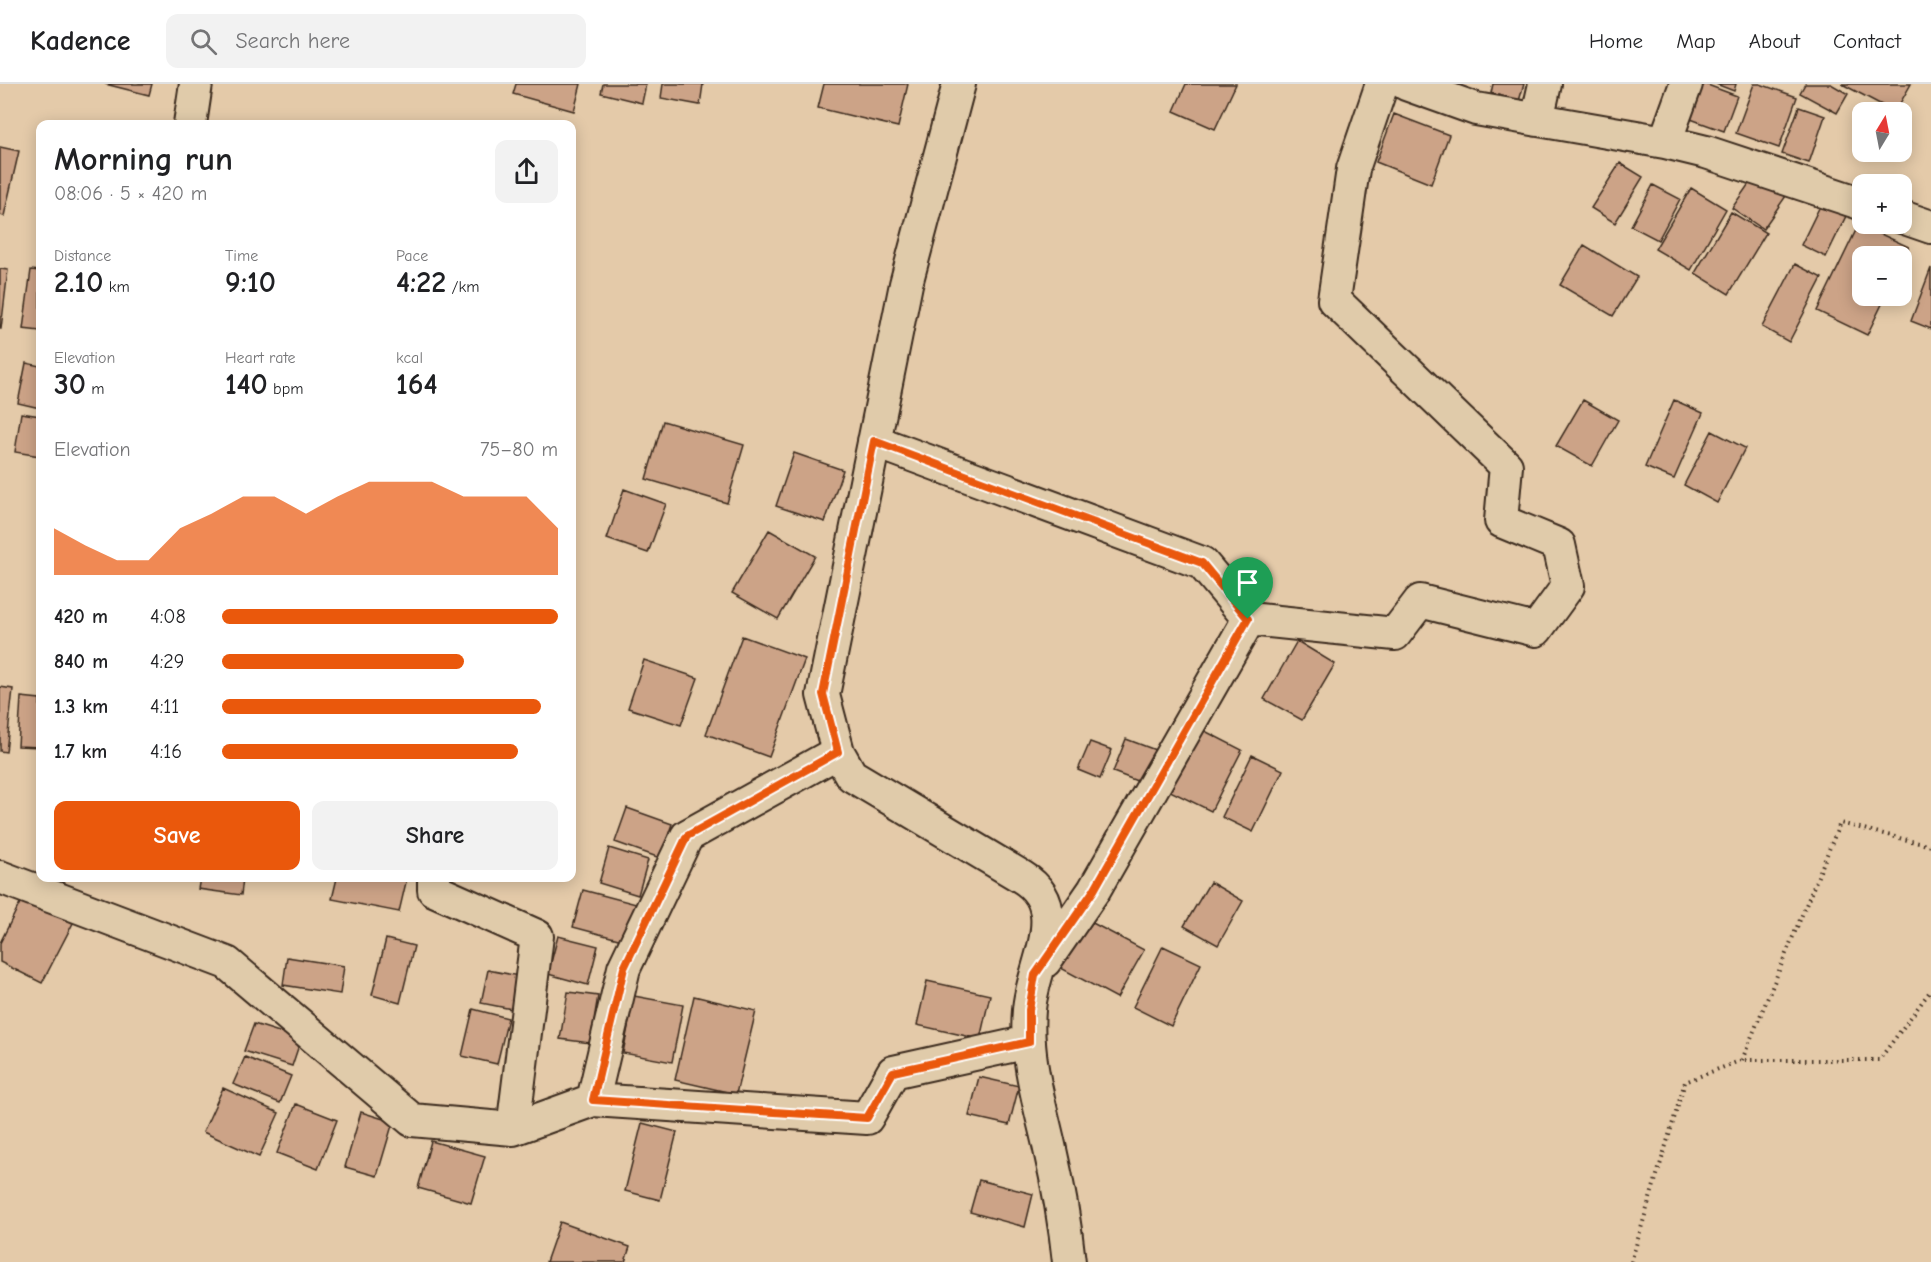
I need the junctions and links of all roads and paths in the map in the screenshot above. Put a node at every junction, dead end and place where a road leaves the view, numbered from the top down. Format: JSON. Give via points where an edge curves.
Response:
{"nodes":[{"id":1,"x":196,"y":84,"type":"edge"},
{"id":2,"x":959,"y":84,"type":"edge"},
{"id":3,"x":1382,"y":84,"type":"edge"},
{"id":4,"x":1406,"y":84,"type":"edge"},
{"id":5,"x":1545,"y":84,"type":"edge"},
{"id":6,"x":1686,"y":84,"type":"edge"},
{"id":7,"x":191,"y":120,"type":"edge"},
{"id":8,"x":1537,"y":120,"type":"junction"},
{"id":9,"x":1665,"y":142,"type":"junction"},
{"id":10,"x":1852,"y":200,"type":"edge"},
{"id":11,"x":1912,"y":220,"type":"edge"},
{"id":12,"x":1931,"y":227,"type":"edge"},
{"id":13,"x":874,"y":441,"type":"junction"},
{"id":14,"x":1248,"y":619,"type":"junction"},
{"id":15,"x":838,"y":752,"type":"junction"},
{"id":16,"x":1931,"y":846,"type":"edge"},
{"id":17,"x":0,"y":877,"type":"edge"},
{"id":18,"x":434,"y":882,"type":"edge"},
{"id":19,"x":1035,"y":975,"type":"junction"},
{"id":20,"x":1931,"y":990,"type":"edge"},
{"id":21,"x":1029,"y":1042,"type":"junction"},
{"id":22,"x":1742,"y":1060,"type":"junction"},
{"id":23,"x":593,"y":1100,"type":"junction"},
{"id":24,"x":513,"y":1129,"type":"junction"},
{"id":25,"x":1069,"y":1262,"type":"edge"},
{"id":26,"x":1631,"y":1262,"type":"edge"}],
"edges":[{"from":1,"to":7,"type":"street"},
{"from":2,"to":13,"type":"street","via":[[906,284]]},
{"from":3,"to":14,"type":"street","via":[[1353,169],[1334,300],[1506,466],[1501,521],[1559,545],[1568,586],[1536,630],[1420,601],[1395,634]]},
{"from":4,"to":8,"type":"street","via":[[1476,109]]},
{"from":5,"to":8,"type":"street"},
{"from":6,"to":9,"type":"street"},
{"from":8,"to":9,"type":"street"},
{"from":9,"to":10,"type":"street"},
{"from":11,"to":12,"type":"street"},
{"from":13,"to":14,"type":"street","via":[[1202,563]]},
{"from":13,"to":15,"type":"street","via":[[823,694]]},
{"from":14,"to":19,"type":"street","via":[[1094,890]]},
{"from":15,"to":19,"type":"street","via":[[851,775],[1032,883],[1040,892],[1048,917],[1046,940]]},
{"from":15,"to":23,"type":"street","via":[[687,836],[624,968]]},
{"from":16,"to":22,"type":"path","via":[[1840,823]]},
{"from":17,"to":24,"type":"street","via":[[227,963],[412,1120]]},
{"from":18,"to":24,"type":"street","via":[[434,890],[537,936]]},
{"from":19,"to":21,"type":"street"},
{"from":20,"to":22,"type":"path","via":[[1879,1060]]},
{"from":21,"to":23,"type":"street","via":[[893,1072],[867,1118]]},
{"from":21,"to":25,"type":"street","via":[[1057,1177]]},
{"from":22,"to":26,"type":"path","via":[[1685,1082]]},
{"from":23,"to":24,"type":"street"}]}
